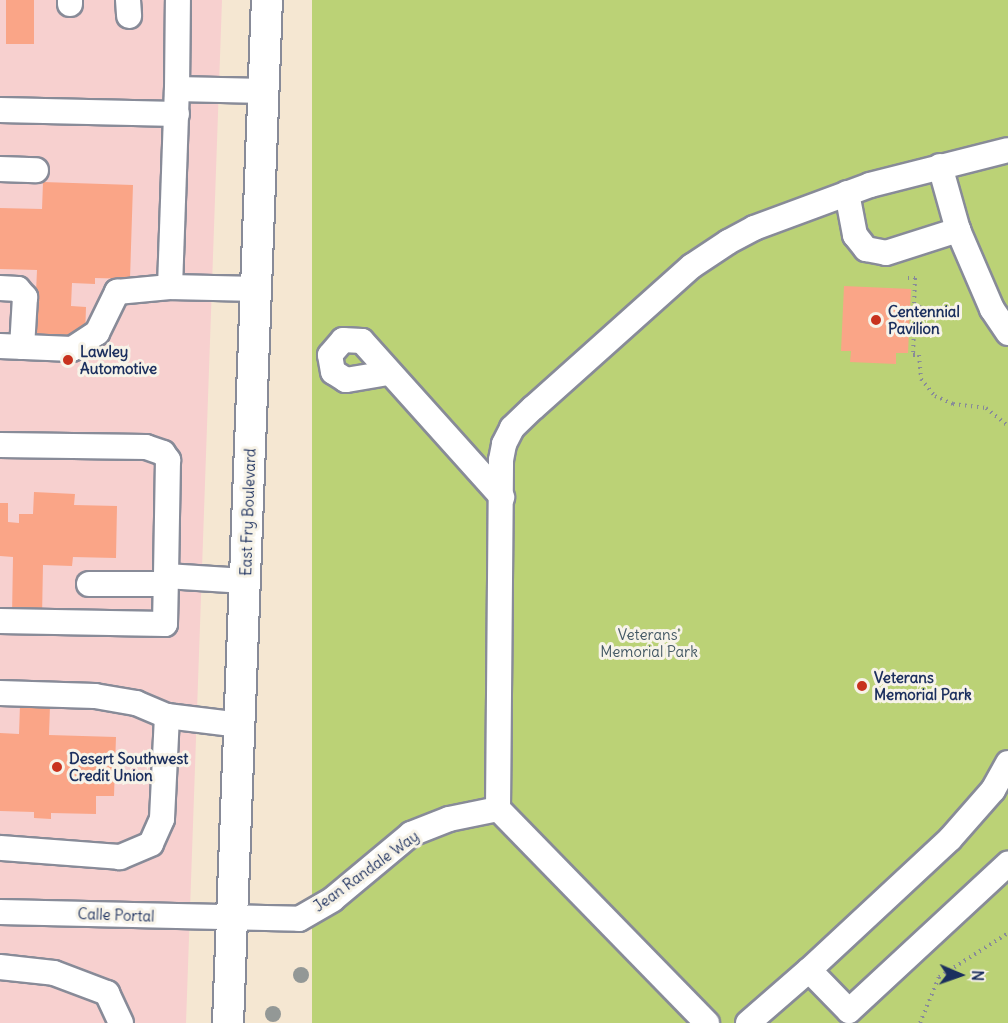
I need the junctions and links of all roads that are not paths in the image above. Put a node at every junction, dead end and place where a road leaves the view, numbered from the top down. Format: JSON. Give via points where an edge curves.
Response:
{"nodes":[{"id":1,"x":178,"y":0,"type":"edge"},
{"id":2,"x":267,"y":0,"type":"edge"},
{"id":3,"x":177,"y":89,"type":"junction"},
{"id":4,"x":264,"y":91,"type":"junction"},
{"id":5,"x":0,"y":110,"type":"edge"},
{"id":6,"x":177,"y":114,"type":"junction"},
{"id":7,"x":1008,"y":150,"type":"edge"},
{"id":8,"x":940,"y":166,"type":"junction"},
{"id":9,"x":0,"y":169,"type":"edge"},
{"id":10,"x":36,"y":170,"type":"dead end"},
{"id":11,"x":847,"y":193,"type":"junction"},
{"id":12,"x":958,"y":230,"type":"junction"},
{"id":13,"x":0,"y":288,"type":"edge"},
{"id":14,"x":170,"y":288,"type":"junction"},
{"id":15,"x":256,"y":289,"type":"junction"},
{"id":16,"x":1008,"y":333,"type":"edge"},
{"id":17,"x":11,"y":346,"type":"edge"},
{"id":18,"x":388,"y":372,"type":"dead end"},
{"id":19,"x":0,"y":445,"type":"edge"},
{"id":20,"x":502,"y":497,"type":"junction"},
{"id":21,"x":166,"y":580,"type":"junction"},
{"id":22,"x":245,"y":581,"type":"junction"},
{"id":23,"x":89,"y":584,"type":"dead end"},
{"id":24,"x":0,"y":621,"type":"edge"},
{"id":25,"x":0,"y":693,"type":"edge"},
{"id":26,"x":166,"y":716,"type":"junction"},
{"id":27,"x":240,"y":725,"type":"junction"},
{"id":28,"x":1008,"y":763,"type":"edge"},
{"id":29,"x":498,"y":809,"type":"junction"},
{"id":30,"x":0,"y":848,"type":"edge"},
{"id":31,"x":1008,"y":864,"type":"edge"},
{"id":32,"x":0,"y":912,"type":"edge"},
{"id":33,"x":232,"y":919,"type":"junction"},
{"id":34,"x":0,"y":967,"type":"edge"},
{"id":35,"x":809,"y":970,"type":"junction"},
{"id":36,"x":121,"y":1023,"type":"edge"},
{"id":37,"x":228,"y":1023,"type":"edge"},
{"id":38,"x":707,"y":1023,"type":"edge"},
{"id":39,"x":748,"y":1023,"type":"edge"}],
"edges":[{"from":1,"to":3,"type":"street"},
{"from":2,"to":4,"type":"main road","name":"East Fry Boulevard"},
{"from":3,"to":4,"type":"street"},
{"from":3,"to":6,"type":"street"},
{"from":4,"to":15,"type":"main road","name":"East Fry Boulevard"},
{"from":5,"to":6,"type":"street"},
{"from":6,"to":14,"type":"street"},
{"from":7,"to":8,"type":"street"},
{"from":8,"to":11,"type":"street"},
{"from":8,"to":12,"type":"street"},
{"from":9,"to":10,"type":"street"},
{"from":11,"to":12,"type":"street","via":[[855,235],[866,249],[886,253]]},
{"from":11,"to":20,"type":"street","via":[[754,228],[693,266],[512,428],[501,460]]},
{"from":12,"to":16,"type":"street","via":[[992,309]]},
{"from":13,"to":17,"type":"street","via":[[18,289],[25,297]]},
{"from":14,"to":15,"type":"street"},
{"from":14,"to":17,"type":"street","via":[[117,292],[97,333],[72,350]]},
{"from":15,"to":22,"type":"main road","name":"East Fry Boulevard"},
{"from":18,"to":20,"type":"street"},
{"from":19,"to":21,"type":"street","via":[[146,447],[163,453],[168,460]]},
{"from":20,"to":29,"type":"street"},
{"from":21,"to":22,"type":"street"},
{"from":21,"to":23,"type":"street"},
{"from":21,"to":24,"type":"street","via":[[165,624]]},
{"from":22,"to":27,"type":"main road","name":"East Fry Boulevard"},
{"from":25,"to":26,"type":"street","via":[[95,696],[136,703]]},
{"from":26,"to":27,"type":"street"},
{"from":26,"to":30,"type":"street","via":[[162,819],[151,844],[120,857]]},
{"from":27,"to":33,"type":"main road","name":"East Fry Boulevard"},
{"from":28,"to":35,"type":"street","via":[[993,790],[950,839]]},
{"from":29,"to":33,"type":"street","name":"Jean Randale Way","via":[[449,819],[411,834],[333,899],[299,918]]},
{"from":29,"to":38,"type":"street"},
{"from":31,"to":35,"type":"street","via":[[849,1011]]},
{"from":32,"to":33,"type":"street","name":"Calle Portal"},
{"from":33,"to":37,"type":"main road","name":"East Fry Boulevard"},
{"from":34,"to":36,"type":"street","via":[[54,973],[107,993]]},
{"from":35,"to":39,"type":"street"}]}
